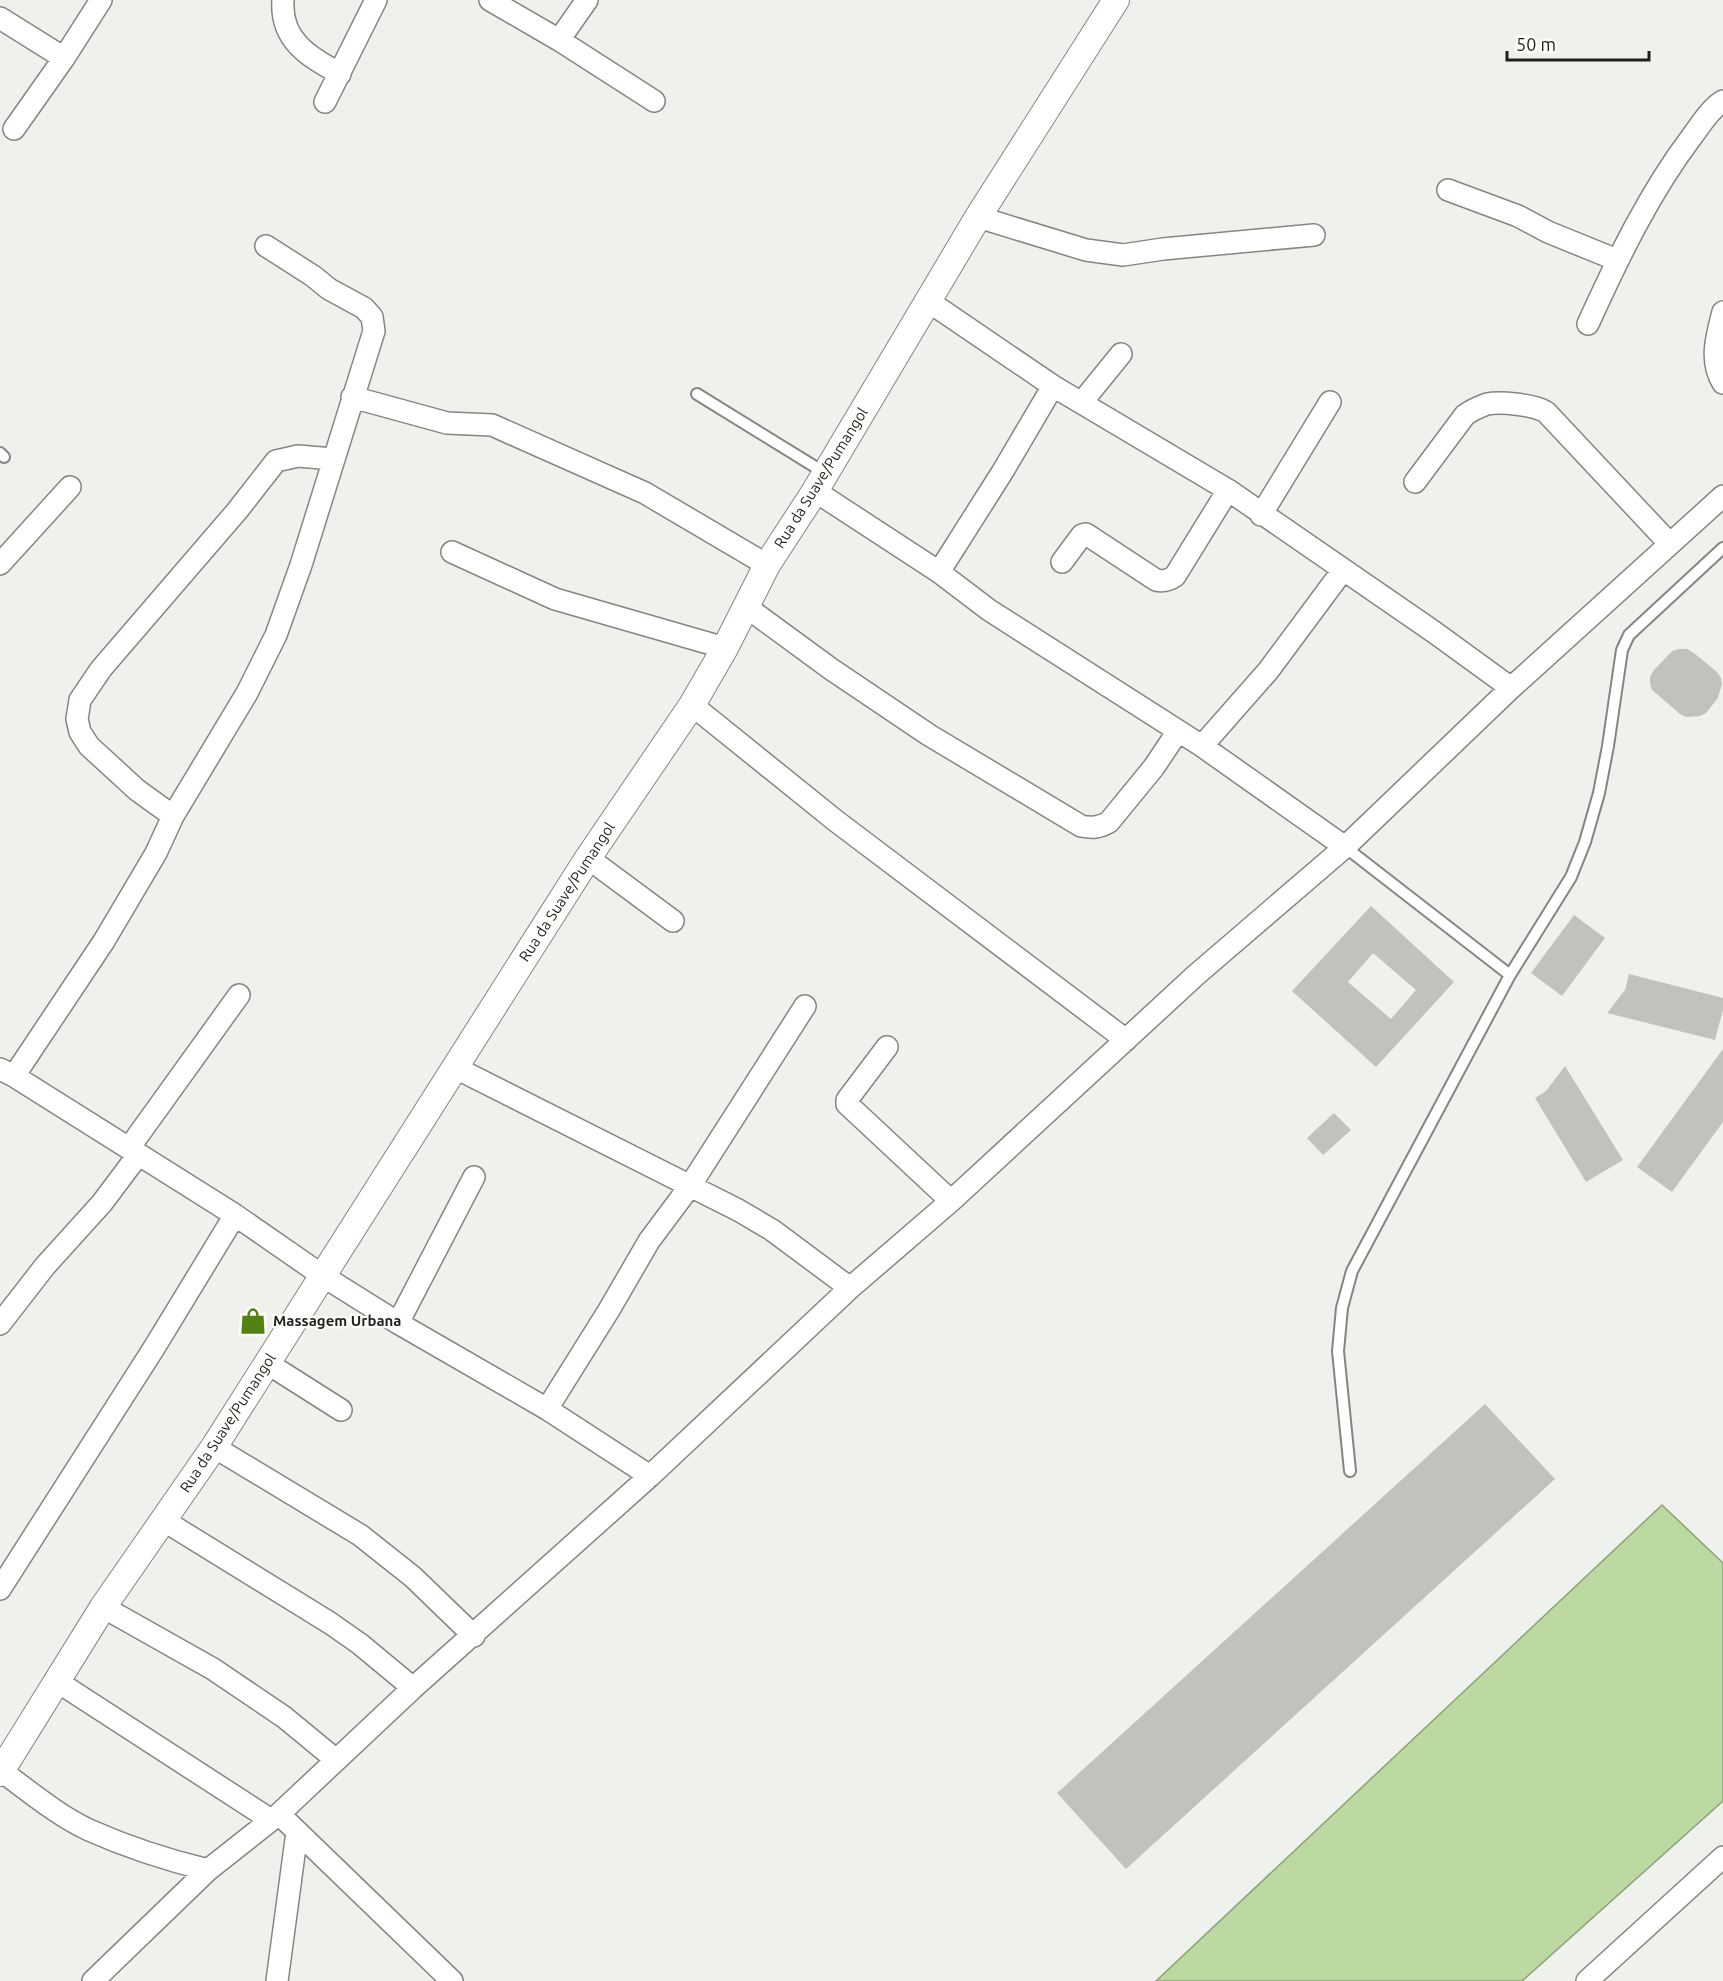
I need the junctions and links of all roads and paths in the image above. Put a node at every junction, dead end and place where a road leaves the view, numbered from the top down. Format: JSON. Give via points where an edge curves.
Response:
{"nodes":[{"id":1,"x":101,"y":0,"type":"edge"},
{"id":2,"x":283,"y":0,"type":"edge"},
{"id":3,"x":376,"y":0,"type":"edge"},
{"id":4,"x":490,"y":0,"type":"edge"},
{"id":5,"x":586,"y":0,"type":"edge"},
{"id":6,"x":1116,"y":0,"type":"edge"},
{"id":7,"x":0,"y":18,"type":"edge"},
{"id":8,"x":559,"y":40,"type":"junction"},
{"id":9,"x":64,"y":58,"type":"junction"},
{"id":10,"x":340,"y":74,"type":"junction"},
{"id":11,"x":654,"y":101,"type":"dead end"},
{"id":12,"x":1723,"y":101,"type":"edge"},
{"id":13,"x":325,"y":102,"type":"dead end"},
{"id":14,"x":14,"y":129,"type":"dead end"},
{"id":15,"x":1448,"y":190,"type":"dead end"},
{"id":16,"x":978,"y":218,"type":"junction"},
{"id":17,"x":1314,"y":235,"type":"dead end"},
{"id":18,"x":266,"y":246,"type":"dead end"},
{"id":19,"x":1617,"y":260,"type":"junction"},
{"id":20,"x":928,"y":301,"type":"junction"},
{"id":21,"x":1723,"y":312,"type":"edge"},
{"id":22,"x":1588,"y":324,"type":"dead end"},
{"id":23,"x":1121,"y":354,"type":"dead end"},
{"id":24,"x":1723,"y":382,"type":"edge"},
{"id":25,"x":1053,"y":386,"type":"junction"},
{"id":26,"x":697,"y":394,"type":"dead end"},
{"id":27,"x":352,"y":397,"type":"junction"},
{"id":28,"x":1082,"y":402,"type":"junction"},
{"id":29,"x":1330,"y":402,"type":"dead end"},
{"id":30,"x":333,"y":459,"type":"junction"},
{"id":31,"x":820,"y":482,"type":"junction"},
{"id":32,"x":1414,"y":482,"type":"dead end"},
{"id":33,"x":70,"y":487,"type":"dead end"},
{"id":34,"x":1228,"y":490,"type":"junction"},
{"id":35,"x":1723,"y":496,"type":"edge"},
{"id":36,"x":1262,"y":515,"type":"junction"},
{"id":37,"x":1669,"y":543,"type":"junction"},
{"id":38,"x":1723,"y":548,"type":"edge"},
{"id":39,"x":452,"y":552,"type":"dead end"},
{"id":40,"x":1062,"y":562,"type":"dead end"},
{"id":41,"x":0,"y":564,"type":"edge"},
{"id":42,"x":767,"y":565,"type":"junction"},
{"id":43,"x":1343,"y":570,"type":"junction"},
{"id":44,"x":939,"y":573,"type":"junction"},
{"id":45,"x":745,"y":606,"type":"junction"},
{"id":46,"x":725,"y":648,"type":"junction"},
{"id":47,"x":1511,"y":688,"type":"junction"},
{"id":48,"x":692,"y":705,"type":"junction"},
{"id":49,"x":1178,"y":732,"type":"junction"},
{"id":50,"x":1202,"y":746,"type":"junction"},
{"id":51,"x":173,"y":816,"type":"junction"},
{"id":52,"x":1345,"y":847,"type":"junction"},
{"id":53,"x":588,"y":858,"type":"junction"},
{"id":54,"x":673,"y":921,"type":"dead end"},
{"id":55,"x":1510,"y":975,"type":"junction"},
{"id":56,"x":239,"y":995,"type":"dead end"},
{"id":57,"x":804,"y":1006,"type":"dead end"},
{"id":58,"x":1126,"y":1040,"type":"junction"},
{"id":59,"x":886,"y":1047,"type":"dead end"},
{"id":60,"x":454,"y":1067,"type":"junction"},
{"id":61,"x":7,"y":1072,"type":"edge"},
{"id":62,"x":134,"y":1151,"type":"junction"},
{"id":63,"x":474,"y":1177,"type":"dead end"},
{"id":64,"x":690,"y":1186,"type":"junction"},
{"id":65,"x":951,"y":1201,"type":"junction"},
{"id":66,"x":235,"y":1215,"type":"junction"},
{"id":67,"x":323,"y":1276,"type":"junction"},
{"id":68,"x":850,"y":1288,"type":"junction"},
{"id":69,"x":398,"y":1323,"type":"junction"},
{"id":70,"x":0,"y":1324,"type":"edge"},
{"id":71,"x":267,"y":1364,"type":"junction"},
{"id":72,"x":547,"y":1409,"type":"junction"},
{"id":73,"x":341,"y":1410,"type":"dead end"},
{"id":74,"x":214,"y":1447,"type":"junction"},
{"id":75,"x":1350,"y":1471,"type":"dead end"},
{"id":76,"x":650,"y":1476,"type":"junction"},
{"id":77,"x":163,"y":1520,"type":"junction"},
{"id":78,"x":0,"y":1589,"type":"edge"},
{"id":79,"x":103,"y":1607,"type":"junction"},
{"id":80,"x":474,"y":1636,"type":"junction"},
{"id":81,"x":58,"y":1682,"type":"junction"},
{"id":82,"x":413,"y":1688,"type":"junction"},
{"id":83,"x":335,"y":1759,"type":"junction"},
{"id":84,"x":0,"y":1772,"type":"edge"},
{"id":85,"x":275,"y":1817,"type":"junction"},
{"id":86,"x":297,"y":1832,"type":"junction"},
{"id":87,"x":1723,"y":1857,"type":"edge"},
{"id":88,"x":208,"y":1870,"type":"junction"},
{"id":89,"x":93,"y":1981,"type":"edge"},
{"id":90,"x":277,"y":1981,"type":"edge"},
{"id":91,"x":452,"y":1981,"type":"edge"},
{"id":92,"x":1587,"y":1981,"type":"edge"}],
"edges":[{"from":1,"to":9,"type":"street"},
{"from":2,"to":10,"type":"street","via":[[285,23],[294,41],[305,54]]},
{"from":3,"to":10,"type":"street"},
{"from":4,"to":8,"type":"street"},
{"from":5,"to":8,"type":"street"},
{"from":6,"to":16,"type":"street","name":"Rua da Suave/Pumangol"},
{"from":7,"to":9,"type":"street"},
{"from":8,"to":11,"type":"street"},
{"from":9,"to":14,"type":"street"},
{"from":10,"to":13,"type":"street"},
{"from":12,"to":19,"type":"street","via":[[1683,148]]},
{"from":15,"to":19,"type":"street"},
{"from":16,"to":17,"type":"street","via":[[1086,250],[1123,255]]},
{"from":16,"to":20,"type":"street","name":"Rua da Suave/Pumangol"},
{"from":18,"to":27,"type":"street","via":[[364,308],[372,317],[374,331]]},
{"from":19,"to":22,"type":"street"},
{"from":20,"to":25,"type":"street"},
{"from":20,"to":31,"type":"street","name":"Rua da Suave/Pumangol"},
{"from":21,"to":24,"type":"street","via":[[1715,352],[1717,374]]},
{"from":23,"to":28,"type":"street"},
{"from":25,"to":28,"type":"street"},
{"from":25,"to":44,"type":"street"},
{"from":26,"to":31,"type":"lane"},
{"from":27,"to":30,"type":"street"},
{"from":27,"to":42,"type":"street","via":[[447,423],[492,425],[645,492]]},
{"from":28,"to":34,"type":"street"},
{"from":29,"to":36,"type":"street"},
{"from":30,"to":51,"type":"street","via":[[276,635],[247,693]]},
{"from":30,"to":51,"type":"street","via":[[298,456],[276,460],[80,699],[77,719],[89,746],[137,790]]},
{"from":31,"to":42,"type":"street","name":"Rua da Suave/Pumangol"},
{"from":31,"to":44,"type":"street"},
{"from":32,"to":37,"type":"street","via":[[1465,415],[1476,408],[1490,404],[1536,407],[1546,412]]},
{"from":33,"to":41,"type":"street"},
{"from":34,"to":36,"type":"street"},
{"from":34,"to":40,"type":"street","via":[[1170,579],[1156,580],[1086,534]]},
{"from":35,"to":37,"type":"street"},
{"from":36,"to":43,"type":"street"},
{"from":37,"to":47,"type":"street"},
{"from":38,"to":55,"type":"lane","via":[[1629,635],[1622,650],[1599,793],[1585,842],[1570,877]]},
{"from":39,"to":46,"type":"street","via":[[555,598]]},
{"from":42,"to":45,"type":"street","name":"Rua da Suave/Pumangol"},
{"from":43,"to":47,"type":"street"},
{"from":43,"to":50,"type":"street","via":[[1268,671]]},
{"from":44,"to":49,"type":"street","via":[[989,610]]},
{"from":45,"to":46,"type":"street","name":"Rua da Suave/Pumangol"},
{"from":45,"to":49,"type":"street","via":[[929,735],[1081,826],[1093,828],[1109,822]]},
{"from":46,"to":48,"type":"street","name":"Rua da Suave/Pumangol"},
{"from":47,"to":52,"type":"street"},
{"from":48,"to":53,"type":"street","name":"Rua da Suave/Pumangol"},
{"from":48,"to":58,"type":"street","via":[[836,821]]},
{"from":49,"to":50,"type":"street"},
{"from":50,"to":52,"type":"street"},
{"from":51,"to":61,"type":"street","via":[[104,941]]},
{"from":52,"to":55,"type":"lane"},
{"from":52,"to":58,"type":"street"},
{"from":53,"to":54,"type":"street"},
{"from":53,"to":60,"type":"street","name":"Rua da Suave/Pumangol"},
{"from":55,"to":75,"type":"lane","via":[[1352,1271],[1342,1308],[1338,1351]]},
{"from":56,"to":62,"type":"street"},
{"from":57,"to":64,"type":"street"},
{"from":58,"to":65,"type":"street"},
{"from":59,"to":65,"type":"street","via":[[847,1104]]},
{"from":60,"to":64,"type":"street"},
{"from":60,"to":67,"type":"street","name":"Rua da Suave/Pumangol"},
{"from":61,"to":62,"type":"street"},
{"from":62,"to":66,"type":"street"},
{"from":62,"to":70,"type":"street","via":[[102,1203]]},
{"from":63,"to":69,"type":"street"},
{"from":64,"to":68,"type":"street","via":[[772,1230]]},
{"from":64,"to":72,"type":"street","via":[[649,1240]]},
{"from":65,"to":68,"type":"street"},
{"from":66,"to":67,"type":"street"},
{"from":66,"to":78,"type":"street"},
{"from":67,"to":69,"type":"street"},
{"from":67,"to":71,"type":"street","name":"Rua da Suave/Pumangol"},
{"from":68,"to":76,"type":"street"},
{"from":69,"to":72,"type":"street"},
{"from":71,"to":73,"type":"street"},
{"from":71,"to":74,"type":"street","name":"Rua da Suave/Pumangol"},
{"from":72,"to":76,"type":"street"},
{"from":74,"to":77,"type":"street","name":"Rua da Suave/Pumangol"},
{"from":74,"to":80,"type":"street","via":[[360,1535],[413,1577]]},
{"from":76,"to":80,"type":"street"},
{"from":77,"to":79,"type":"street","name":"Rua da Suave/Pumangol"},
{"from":77,"to":82,"type":"street","via":[[330,1623]]},
{"from":79,"to":81,"type":"street","name":"Rua da Suave/Pumangol"},
{"from":79,"to":83,"type":"street","via":[[213,1669],[284,1717]]},
{"from":80,"to":82,"type":"street"},
{"from":81,"to":84,"type":"street","name":"Rua da Suave/Pumangol"},
{"from":81,"to":85,"type":"street"},
{"from":82,"to":83,"type":"street"},
{"from":83,"to":85,"type":"street"},
{"from":84,"to":88,"type":"street","via":[[87,1829],[161,1858]]},
{"from":85,"to":86,"type":"street"},
{"from":85,"to":88,"type":"street"},
{"from":86,"to":90,"type":"street"},
{"from":86,"to":91,"type":"street"},
{"from":87,"to":92,"type":"street"},
{"from":88,"to":89,"type":"street"}]}
